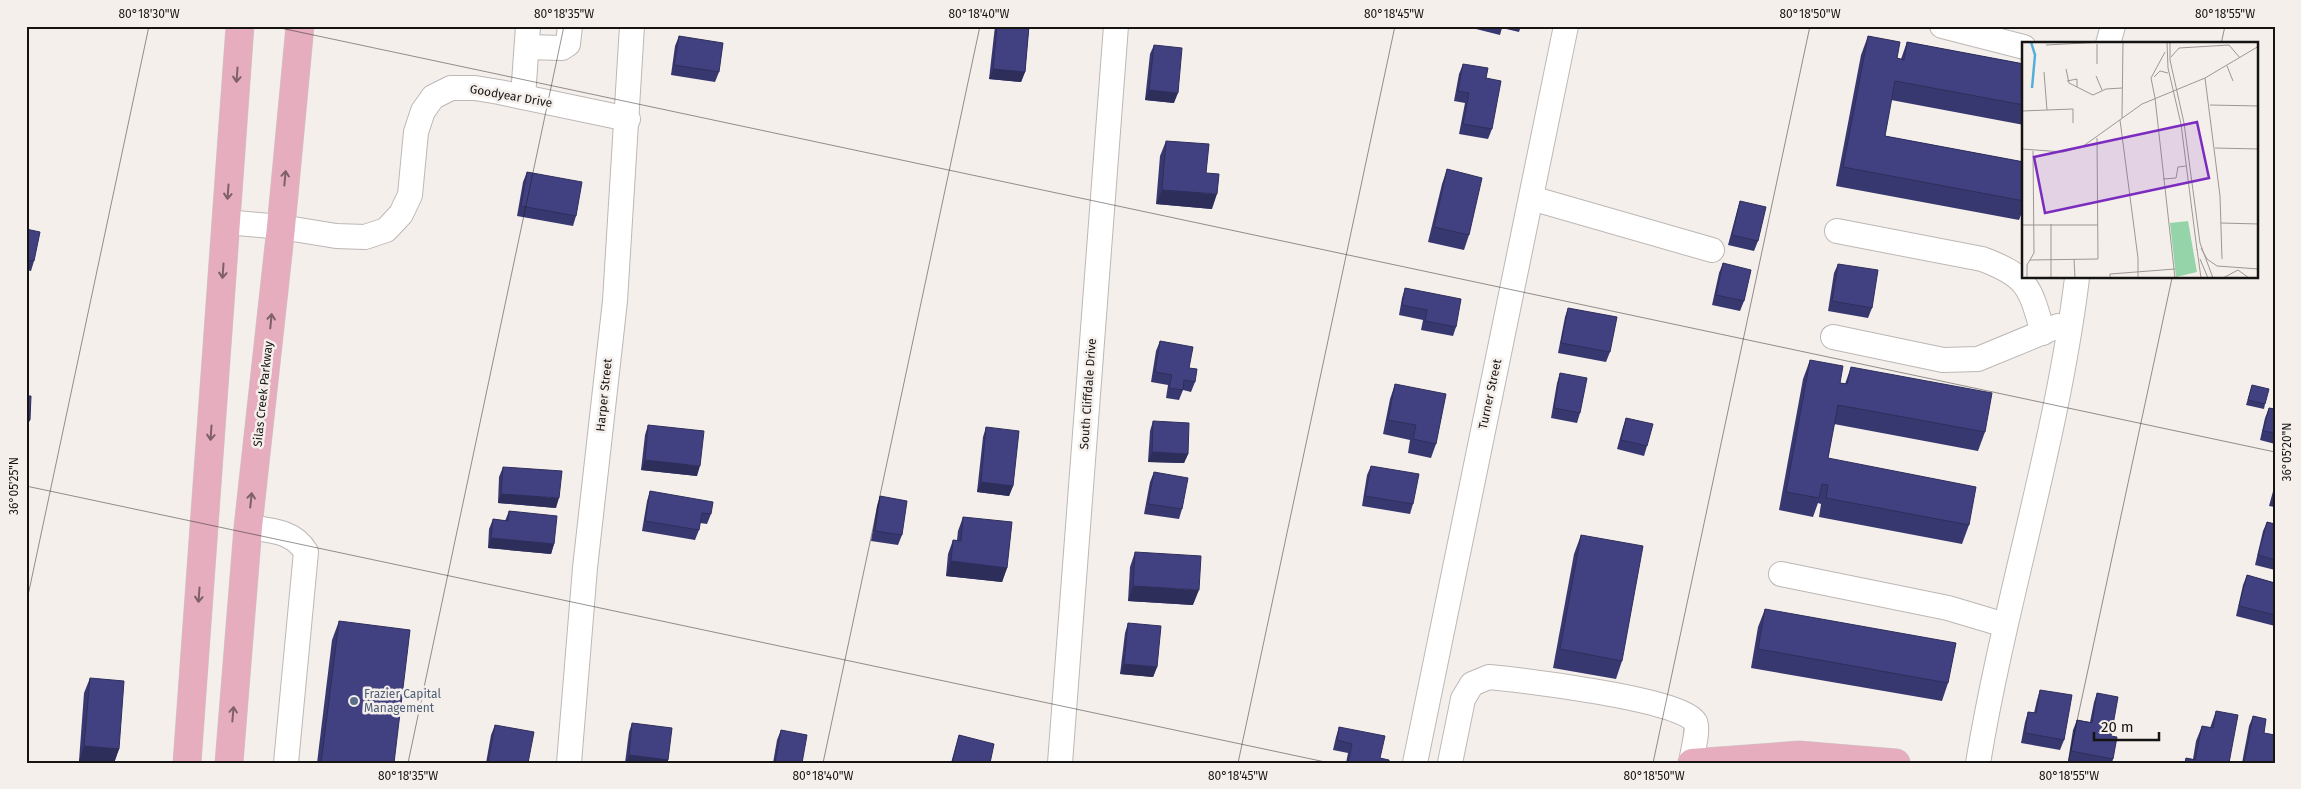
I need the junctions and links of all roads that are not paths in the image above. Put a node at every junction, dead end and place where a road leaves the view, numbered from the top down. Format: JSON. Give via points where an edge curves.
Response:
{"nodes":[{"id":1,"x":240,"y":26,"type":"edge"},
{"id":2,"x":300,"y":26,"type":"edge"},
{"id":3,"x":570,"y":26,"type":"edge"},
{"id":4,"x":632,"y":26,"type":"edge"},
{"id":5,"x":1116,"y":26,"type":"edge"},
{"id":6,"x":1566,"y":26,"type":"edge"},
{"id":7,"x":1942,"y":26,"type":"edge"},
{"id":8,"x":2113,"y":26,"type":"edge"},
{"id":9,"x":528,"y":37,"type":"edge"},
{"id":10,"x":2109,"y":42,"type":"edge"},
{"id":11,"x":2022,"y":46,"type":"edge"},
{"id":12,"x":523,"y":97,"type":"junction"},
{"id":13,"x":628,"y":119,"type":"junction"},
{"id":14,"x":1531,"y":198,"type":"junction"},
{"id":15,"x":226,"y":222,"type":"junction"},
{"id":16,"x":281,"y":226,"type":"junction"},
{"id":17,"x":1838,"y":232,"type":"dead end"},
{"id":18,"x":1712,"y":250,"type":"dead end"},
{"id":19,"x":2077,"y":279,"type":"edge"},
{"id":20,"x":2071,"y":321,"type":"junction"},
{"id":21,"x":2043,"y":333,"type":"junction"},
{"id":22,"x":1833,"y":337,"type":"dead end"},
{"id":23,"x":248,"y":527,"type":"junction"},
{"id":24,"x":1781,"y":574,"type":"dead end"},
{"id":25,"x":2004,"y":625,"type":"junction"},
{"id":26,"x":187,"y":763,"type":"edge"},
{"id":27,"x":229,"y":763,"type":"edge"},
{"id":28,"x":286,"y":763,"type":"edge"},
{"id":29,"x":569,"y":763,"type":"edge"},
{"id":30,"x":1060,"y":763,"type":"edge"},
{"id":31,"x":1415,"y":763,"type":"edge"},
{"id":32,"x":1450,"y":763,"type":"edge"},
{"id":33,"x":1691,"y":763,"type":"edge"},
{"id":34,"x":1896,"y":763,"type":"edge"},
{"id":35,"x":1978,"y":763,"type":"edge"}],
"edges":[{"from":1,"to":15,"type":"main road","one_way":true},
{"from":16,"to":2,"type":"main road","name":"Silas Creek Parkway","one_way":true},
{"from":3,"to":9,"type":"street","via":[[568,44],[562,48]]},
{"from":4,"to":13,"type":"street","name":"Harper Street"},
{"from":5,"to":30,"type":"street","name":"South Cliffdale Drive"},
{"from":6,"to":14,"type":"street","name":"Turner Street"},
{"from":7,"to":11,"type":"street"},
{"from":8,"to":10,"type":"street"},
{"from":9,"to":12,"type":"street"},
{"from":12,"to":13,"type":"street","name":"Goodyear Drive"},
{"from":12,"to":16,"type":"street","name":"Goodyear Drive","via":[[475,88],[451,88],[433,97],[422,111],[416,132],[410,195],[401,214],[386,230],[364,236],[336,236]]},
{"from":13,"to":29,"type":"street","name":"Harper Street","via":[[614,301],[585,568]]},
{"from":14,"to":18,"type":"street"},
{"from":14,"to":31,"type":"street","name":"Turner Street"},
{"from":15,"to":16,"type":"street","name":"Goodyear Drive"},
{"from":15,"to":26,"type":"main road","one_way":true},
{"from":23,"to":16,"type":"main road","name":"Silas Creek Parkway","one_way":true},
{"from":17,"to":21,"type":"street","via":[[1982,259],[1999,266],[2024,282],[2033,298]]},
{"from":19,"to":20,"type":"street"},
{"from":20,"to":21,"type":"street"},
{"from":20,"to":25,"type":"street","via":[[2040,476]]},
{"from":21,"to":22,"type":"street","via":[[1978,359],[1943,360]]},
{"from":27,"to":23,"type":"main road","name":"Silas Creek Parkway","one_way":true},
{"from":23,"to":28,"type":"street","via":[[281,532],[300,542],[306,552]]},
{"from":24,"to":25,"type":"street","via":[[1948,608]]},
{"from":25,"to":35,"type":"street"},
{"from":32,"to":33,"type":"street","via":[[1463,699],[1472,684],[1489,677],[1645,700],[1691,716],[1697,726]]},
{"from":33,"to":34,"type":"main road","via":[[1799,755]]}]}
